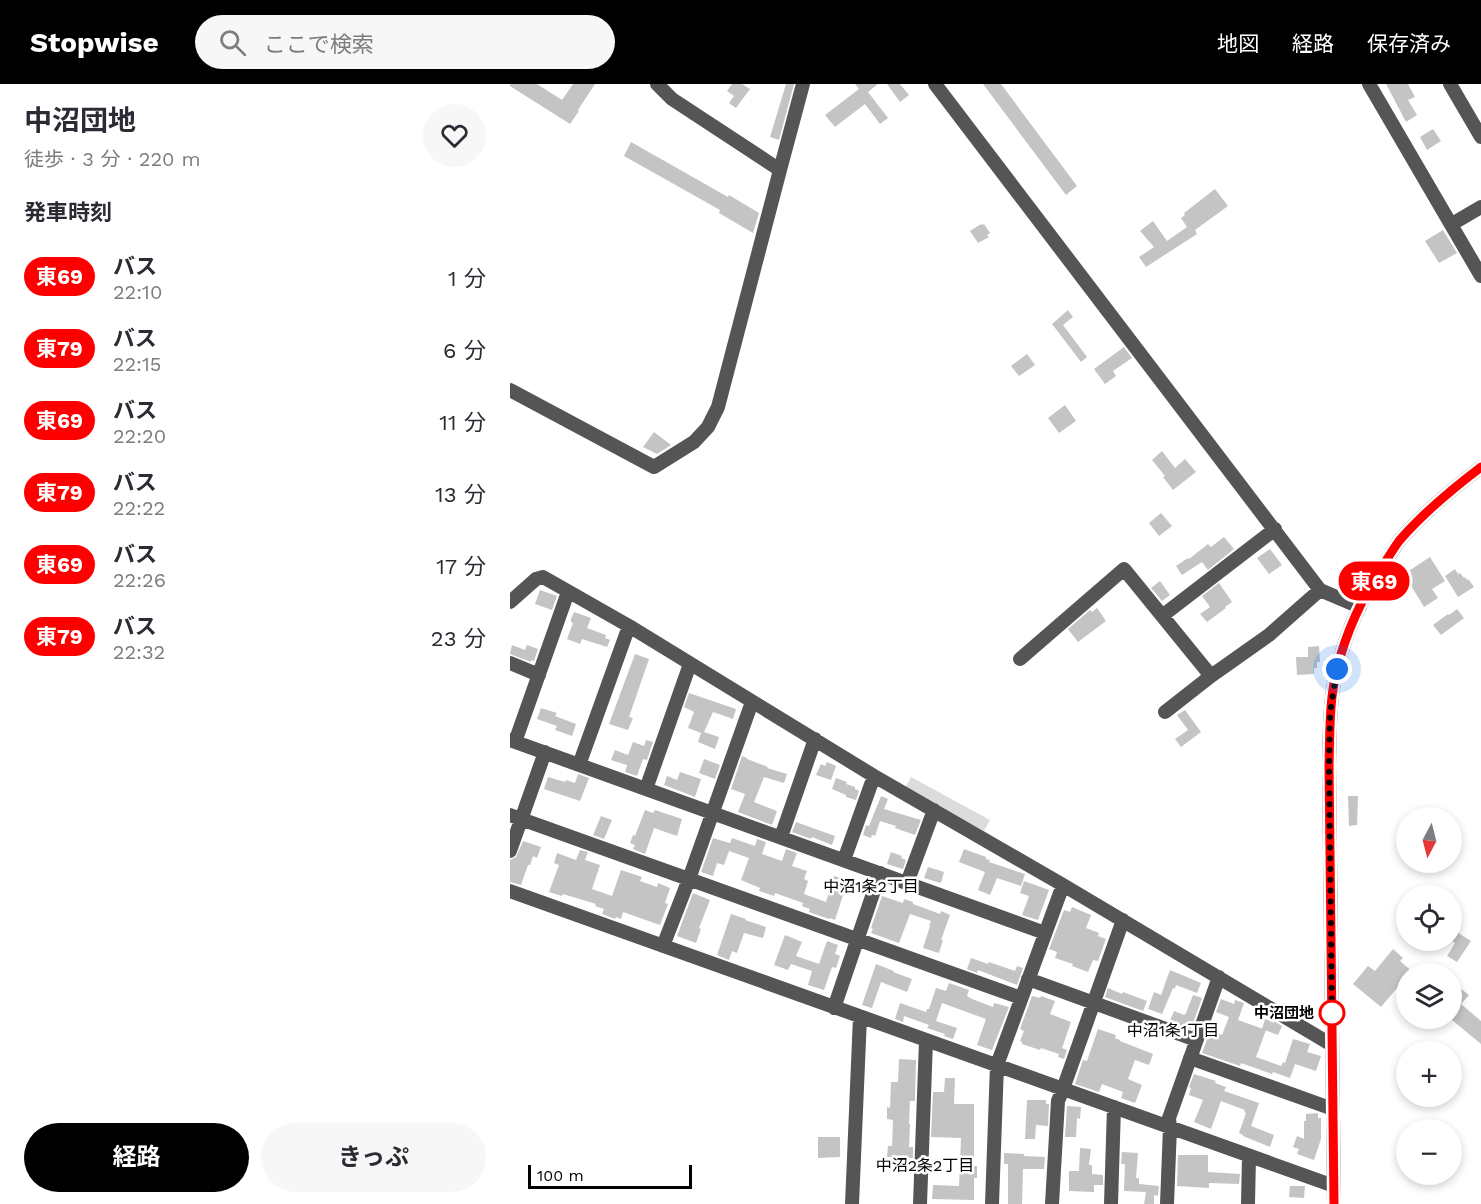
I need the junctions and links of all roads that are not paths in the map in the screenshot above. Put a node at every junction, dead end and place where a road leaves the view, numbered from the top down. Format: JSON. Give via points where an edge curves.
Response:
{"nodes":[{"id":1,"x":657,"y":84,"type":"edge"},
{"id":2,"x":803,"y":84,"type":"edge"},
{"id":3,"x":935,"y":84,"type":"edge"},
{"id":4,"x":1369,"y":84,"type":"edge"},
{"id":5,"x":1450,"y":84,"type":"edge"},
{"id":6,"x":1481,"y":137,"type":"edge"},
{"id":7,"x":780,"y":170,"type":"junction"},
{"id":8,"x":1481,"y":207,"type":"edge"},
{"id":9,"x":1452,"y":224,"type":"junction"},
{"id":10,"x":1481,"y":276,"type":"edge"},
{"id":11,"x":510,"y":390,"type":"edge"},
{"id":12,"x":1481,"y":466,"type":"edge"},
{"id":13,"x":1275,"y":529,"type":"junction"},
{"id":14,"x":1320,"y":590,"type":"junction"},
{"id":15,"x":568,"y":592,"type":"junction"},
{"id":16,"x":510,"y":602,"type":"edge"},
{"id":17,"x":1360,"y":607,"type":"junction"},
{"id":18,"x":1162,"y":616,"type":"junction"},
{"id":19,"x":629,"y":626,"type":"junction"},
{"id":20,"x":1020,"y":658,"type":"dead end"},
{"id":21,"x":510,"y":663,"type":"edge"},
{"id":22,"x":690,"y":664,"type":"junction"},
{"id":23,"x":539,"y":675,"type":"junction"},
{"id":24,"x":1211,"y":676,"type":"junction"},
{"id":25,"x":752,"y":702,"type":"junction"},
{"id":26,"x":1165,"y":712,"type":"dead end"},
{"id":27,"x":814,"y":740,"type":"junction"},
{"id":28,"x":513,"y":741,"type":"edge"},
{"id":29,"x":545,"y":752,"type":"junction"},
{"id":30,"x":579,"y":765,"type":"junction"},
{"id":31,"x":874,"y":776,"type":"junction"},
{"id":32,"x":646,"y":789,"type":"junction"},
{"id":33,"x":934,"y":810,"type":"junction"},
{"id":34,"x":712,"y":813,"type":"junction"},
{"id":35,"x":516,"y":817,"type":"edge"},
{"id":36,"x":781,"y":837,"type":"junction"},
{"id":37,"x":510,"y":852,"type":"edge"},
{"id":38,"x":844,"y":860,"type":"junction"},
{"id":39,"x":880,"y":873,"type":"junction"},
{"id":40,"x":689,"y":879,"type":"junction"},
{"id":41,"x":907,"y":883,"type":"junction"},
{"id":42,"x":1063,"y":885,"type":"junction"},
{"id":43,"x":510,"y":891,"type":"edge"},
{"id":44,"x":1123,"y":920,"type":"junction"},
{"id":45,"x":1045,"y":933,"type":"junction"},
{"id":46,"x":856,"y":939,"type":"junction"},
{"id":47,"x":663,"y":946,"type":"junction"},
{"id":48,"x":1220,"y":977,"type":"junction"},
{"id":49,"x":1028,"y":979,"type":"junction"},
{"id":50,"x":1021,"y":998,"type":"junction"},
{"id":51,"x":1094,"y":1003,"type":"junction"},
{"id":52,"x":834,"y":1008,"type":"junction"},
{"id":53,"x":860,"y":1017,"type":"junction"},
{"id":54,"x":1196,"y":1040,"type":"junction"},
{"id":55,"x":926,"y":1041,"type":"junction"},
{"id":56,"x":1332,"y":1045,"type":"junction"},
{"id":57,"x":1190,"y":1058,"type":"junction"},
{"id":58,"x":997,"y":1065,"type":"junction"},
{"id":59,"x":1063,"y":1089,"type":"junction"},
{"id":60,"x":1114,"y":1107,"type":"junction"},
{"id":61,"x":1333,"y":1109,"type":"junction"},
{"id":62,"x":1170,"y":1127,"type":"junction"},
{"id":63,"x":1249,"y":1156,"type":"junction"},
{"id":64,"x":1334,"y":1186,"type":"junction"},
{"id":65,"x":852,"y":1204,"type":"edge"},
{"id":66,"x":920,"y":1204,"type":"edge"},
{"id":67,"x":992,"y":1204,"type":"edge"},
{"id":68,"x":1052,"y":1204,"type":"edge"},
{"id":69,"x":1111,"y":1204,"type":"edge"},
{"id":70,"x":1167,"y":1204,"type":"edge"},
{"id":71,"x":1248,"y":1204,"type":"edge"},
{"id":72,"x":1334,"y":1204,"type":"edge"}],
"edges":[{"from":1,"to":7,"type":"street","via":[[672,99]]},
{"from":2,"to":7,"type":"street"},
{"from":3,"to":13,"type":"street"},
{"from":4,"to":9,"type":"street"},
{"from":5,"to":6,"type":"street"},
{"from":7,"to":11,"type":"street","via":[[718,407],[708,427],[694,442],[654,467]]},
{"from":8,"to":9,"type":"street"},
{"from":9,"to":10,"type":"street"},
{"from":12,"to":17,"type":"street","via":[[1425,513],[1398,543]]},
{"from":13,"to":14,"type":"street"},
{"from":13,"to":18,"type":"street"},
{"from":14,"to":17,"type":"street"},
{"from":14,"to":24,"type":"street","via":[[1269,635]]},
{"from":15,"to":16,"type":"street","via":[[543,577]]},
{"from":15,"to":19,"type":"street"},
{"from":15,"to":23,"type":"street"},
{"from":17,"to":56,"type":"street","via":[[1337,669],[1330,713]]},
{"from":18,"to":20,"type":"street","via":[[1124,569]]},
{"from":18,"to":24,"type":"street"},
{"from":19,"to":22,"type":"street"},
{"from":19,"to":30,"type":"street"},
{"from":21,"to":23,"type":"street"},
{"from":22,"to":25,"type":"street"},
{"from":22,"to":32,"type":"street"},
{"from":23,"to":28,"type":"street"},
{"from":24,"to":26,"type":"street"},
{"from":25,"to":27,"type":"street"},
{"from":25,"to":34,"type":"street"},
{"from":27,"to":31,"type":"street"},
{"from":27,"to":36,"type":"street"},
{"from":28,"to":29,"type":"street"},
{"from":29,"to":30,"type":"street"},
{"from":29,"to":35,"type":"street"},
{"from":30,"to":32,"type":"street"},
{"from":31,"to":33,"type":"street"},
{"from":31,"to":38,"type":"street"},
{"from":32,"to":34,"type":"street"},
{"from":33,"to":41,"type":"street"},
{"from":33,"to":42,"type":"street"},
{"from":34,"to":36,"type":"street"},
{"from":34,"to":40,"type":"street"},
{"from":35,"to":37,"type":"street"},
{"from":35,"to":40,"type":"street"},
{"from":36,"to":38,"type":"street"},
{"from":38,"to":39,"type":"street"},
{"from":39,"to":41,"type":"street"},
{"from":39,"to":46,"type":"street"},
{"from":40,"to":46,"type":"street"},
{"from":40,"to":47,"type":"street"},
{"from":41,"to":45,"type":"street"},
{"from":42,"to":44,"type":"street"},
{"from":42,"to":45,"type":"street"},
{"from":43,"to":47,"type":"street"},
{"from":44,"to":48,"type":"street"},
{"from":44,"to":51,"type":"street"},
{"from":45,"to":49,"type":"street"},
{"from":46,"to":50,"type":"street"},
{"from":46,"to":52,"type":"street"},
{"from":47,"to":52,"type":"street"},
{"from":48,"to":54,"type":"street"},
{"from":48,"to":56,"type":"street"},
{"from":49,"to":50,"type":"street"},
{"from":49,"to":51,"type":"street"},
{"from":50,"to":58,"type":"street"},
{"from":51,"to":54,"type":"street"},
{"from":51,"to":59,"type":"street"},
{"from":52,"to":53,"type":"street"},
{"from":53,"to":55,"type":"street"},
{"from":53,"to":65,"type":"street"},
{"from":54,"to":57,"type":"street"},
{"from":55,"to":58,"type":"street"},
{"from":55,"to":66,"type":"street"},
{"from":56,"to":61,"type":"street"},
{"from":57,"to":61,"type":"street"},
{"from":57,"to":62,"type":"street","via":[[1169,1118]]},
{"from":58,"to":59,"type":"street"},
{"from":58,"to":67,"type":"street"},
{"from":59,"to":60,"type":"street"},
{"from":59,"to":68,"type":"street","via":[[1058,1101]]},
{"from":60,"to":62,"type":"street"},
{"from":60,"to":69,"type":"street"},
{"from":61,"to":64,"type":"street"},
{"from":62,"to":63,"type":"street"},
{"from":62,"to":70,"type":"street"},
{"from":63,"to":64,"type":"street"},
{"from":63,"to":71,"type":"street"},
{"from":64,"to":72,"type":"street"}]}
